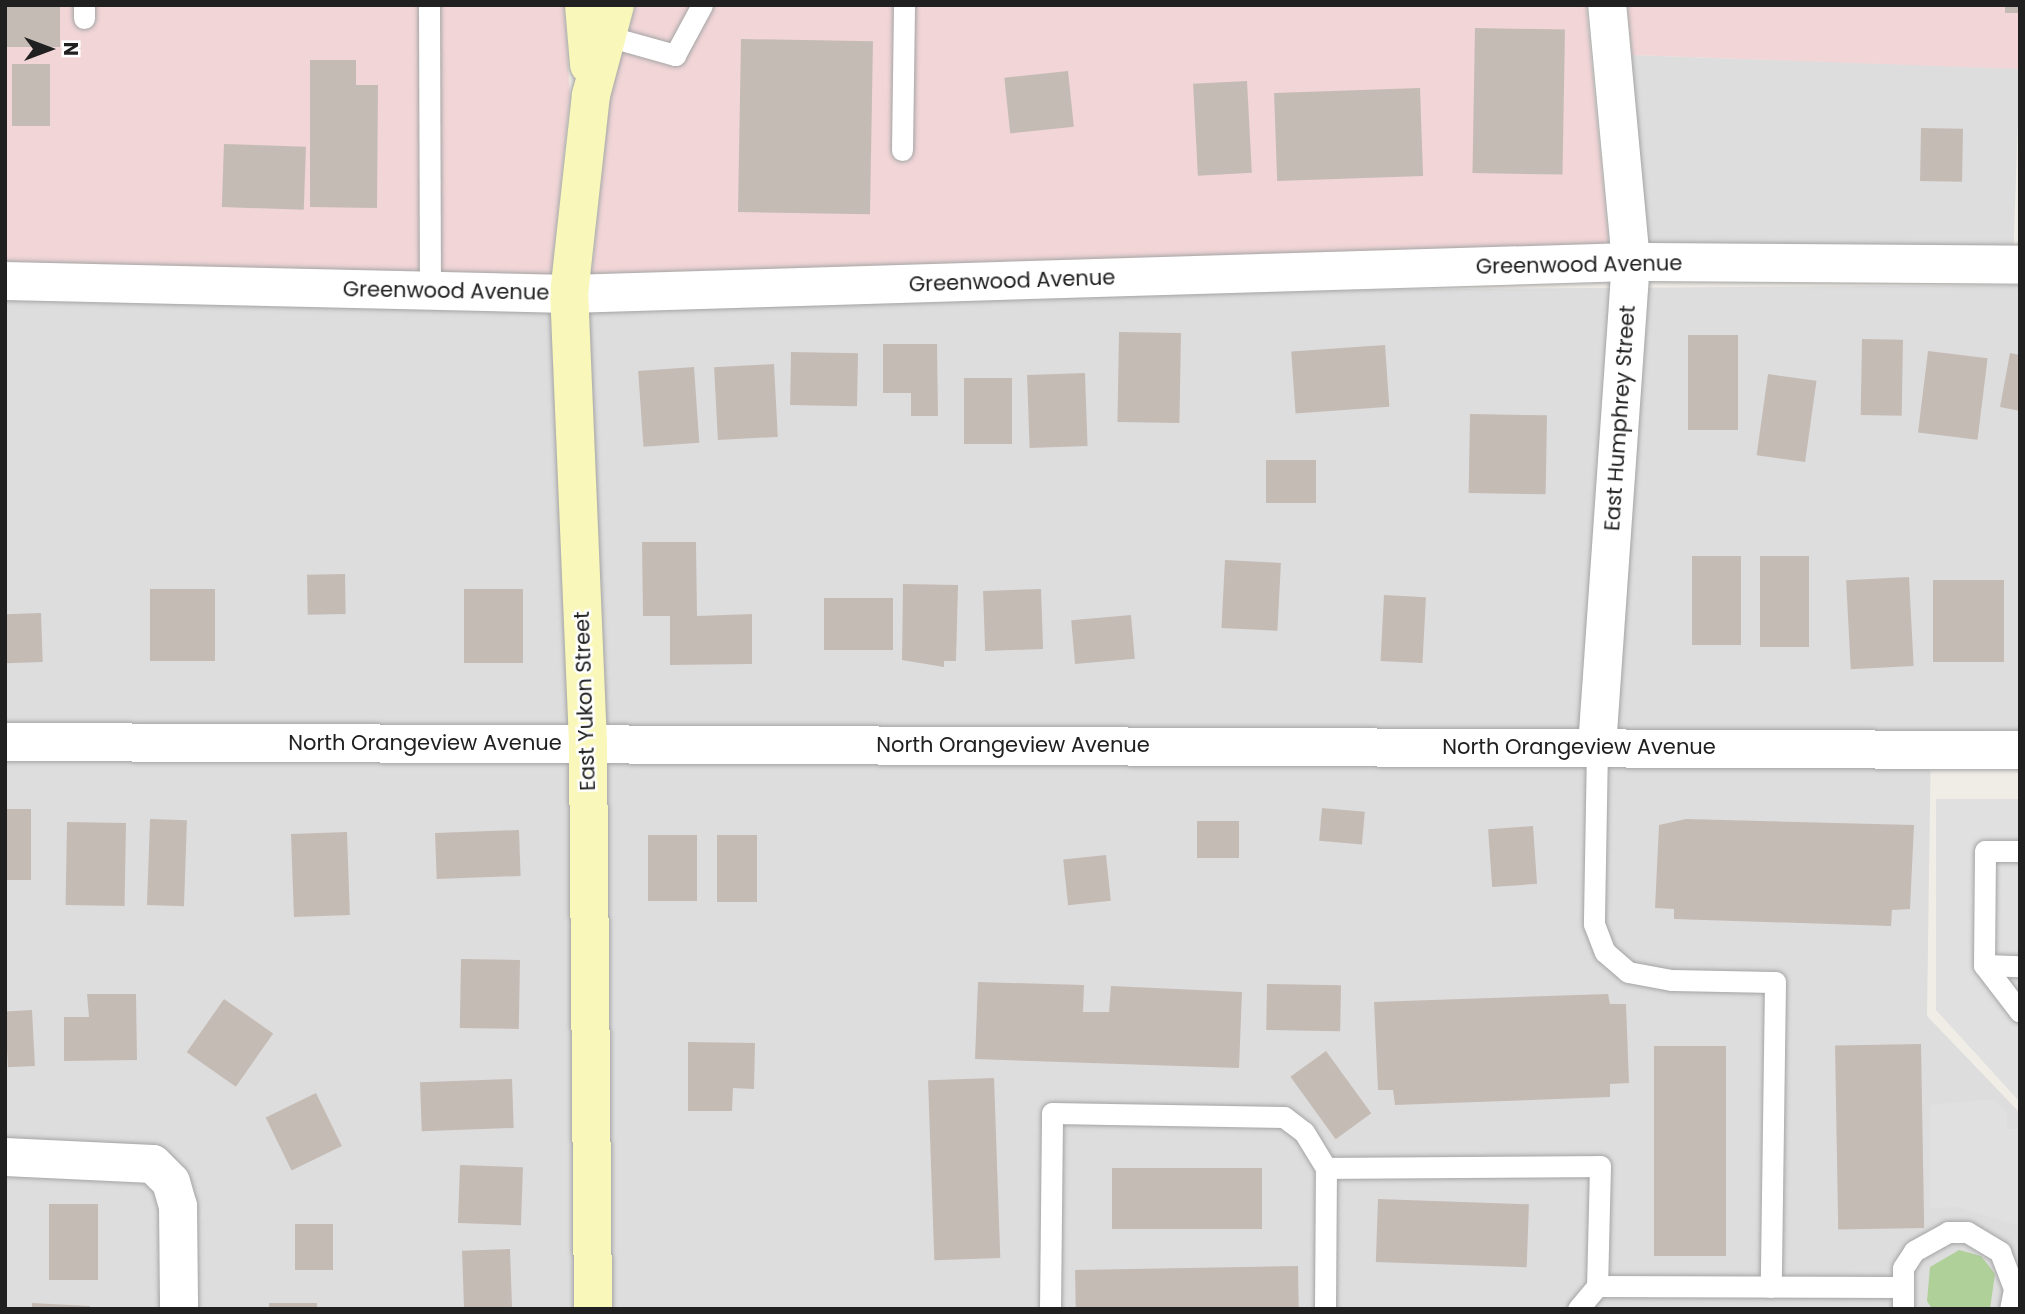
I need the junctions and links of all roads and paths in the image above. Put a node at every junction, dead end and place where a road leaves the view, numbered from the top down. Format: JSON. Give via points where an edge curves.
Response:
{"nodes":[{"id":1,"x":429,"y":5,"type":"edge"},
{"id":2,"x":584,"y":5,"type":"edge"},
{"id":3,"x":702,"y":5,"type":"edge"},
{"id":4,"x":904,"y":5,"type":"edge"},
{"id":5,"x":1606,"y":5,"type":"edge"},
{"id":6,"x":611,"y":21,"type":"edge"},
{"id":7,"x":591,"y":95,"type":"junction"},
{"id":8,"x":902,"y":150,"type":"dead end"},
{"id":9,"x":1631,"y":262,"type":"junction"},
{"id":10,"x":2020,"y":265,"type":"edge"},
{"id":11,"x":5,"y":281,"type":"edge"},
{"id":12,"x":430,"y":291,"type":"junction"},
{"id":13,"x":569,"y":294,"type":"junction"},
{"id":14,"x":5,"y":742,"type":"edge"},
{"id":15,"x":588,"y":743,"type":"junction"},
{"id":16,"x":1597,"y":747,"type":"junction"},
{"id":17,"x":2020,"y":750,"type":"edge"},
{"id":18,"x":2020,"y":851,"type":"edge"},
{"id":19,"x":1984,"y":965,"type":"junction"},
{"id":20,"x":2020,"y":966,"type":"edge"},
{"id":21,"x":2020,"y":1012,"type":"edge"},
{"id":22,"x":5,"y":1157,"type":"edge"},
{"id":23,"x":1326,"y":1168,"type":"junction"},
{"id":24,"x":1597,"y":1286,"type":"junction"},
{"id":25,"x":1771,"y":1287,"type":"junction"},
{"id":26,"x":1899,"y":1287,"type":"junction"},
{"id":27,"x":2015,"y":1295,"type":"edge"},
{"id":28,"x":179,"y":1309,"type":"edge"},
{"id":29,"x":593,"y":1309,"type":"edge"},
{"id":30,"x":1050,"y":1309,"type":"edge"},
{"id":31,"x":1325,"y":1309,"type":"edge"},
{"id":32,"x":1578,"y":1309,"type":"edge"},
{"id":33,"x":1903,"y":1309,"type":"edge"}],
"edges":[{"from":1,"to":12,"type":"lane"},
{"from":2,"to":7,"type":"street","name":"East Yukon Street"},
{"from":3,"to":6,"type":"lane","via":[[676,55]]},
{"from":4,"to":8,"type":"lane"},
{"from":5,"to":9,"type":"street","name":"East Humphrey Street"},
{"from":6,"to":7,"type":"street","name":"East Yukon Street"},
{"from":7,"to":13,"type":"street","name":"East Yukon Street"},
{"from":9,"to":10,"type":"street","name":"Greenwood Avenue"},
{"from":9,"to":13,"type":"street","name":"Greenwood Avenue"},
{"from":9,"to":16,"type":"street","name":"East Humphrey Street"},
{"from":11,"to":12,"type":"street","name":"Greenwood Avenue"},
{"from":12,"to":13,"type":"street","name":"Greenwood Avenue"},
{"from":13,"to":15,"type":"street","name":"East Yukon Street"},
{"from":14,"to":15,"type":"street","name":"North Orangeview Avenue"},
{"from":15,"to":16,"type":"street","name":"North Orangeview Avenue"},
{"from":15,"to":29,"type":"street","name":"East Yukon Street"},
{"from":16,"to":17,"type":"street","name":"North Orangeview Avenue"},
{"from":16,"to":25,"type":"lane","via":[[1594,924],[1605,952],[1628,972],[1671,980],[1775,982]]},
{"from":18,"to":19,"type":"lane","via":[[1985,851]]},
{"from":19,"to":20,"type":"lane"},
{"from":19,"to":21,"type":"lane"},
{"from":22,"to":28,"type":"street","via":[[153,1164],[171,1182],[178,1206]]},
{"from":23,"to":24,"type":"lane","via":[[1600,1166]]},
{"from":23,"to":30,"type":"lane","via":[[1304,1132],[1284,1116],[1052,1114]]},
{"from":23,"to":31,"type":"lane"},
{"from":24,"to":25,"type":"lane"},
{"from":24,"to":32,"type":"lane"},
{"from":25,"to":26,"type":"lane"},
{"from":26,"to":27,"type":"lane","via":[[1914,1251],[1929,1238],[1967,1232],[2000,1252]]},
{"from":26,"to":33,"type":"lane"}]}
